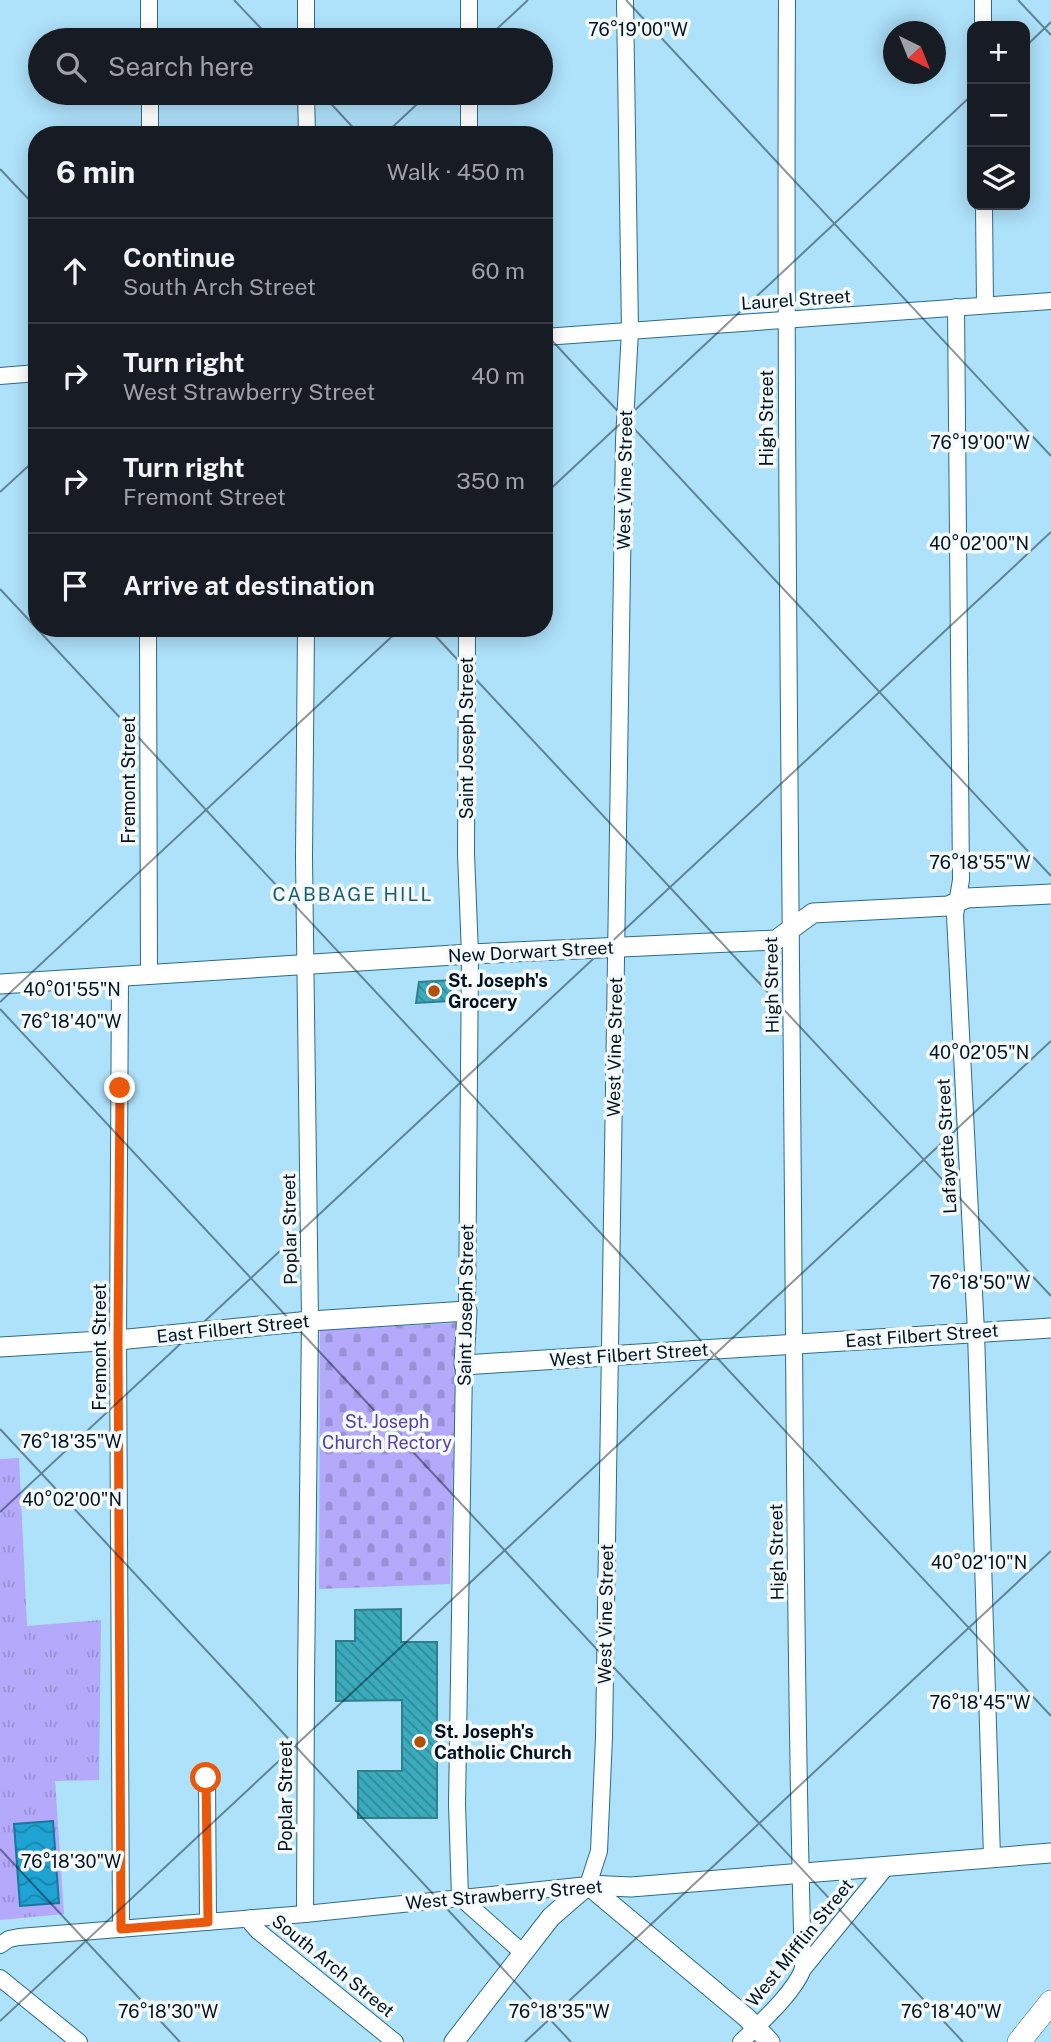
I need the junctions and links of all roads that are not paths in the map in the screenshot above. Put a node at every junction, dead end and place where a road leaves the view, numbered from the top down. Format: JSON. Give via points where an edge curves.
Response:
{"nodes":[{"id":1,"x":149,"y":0,"type":"edge"},
{"id":2,"x":306,"y":0,"type":"edge"},
{"id":3,"x":469,"y":0,"type":"edge"},
{"id":4,"x":625,"y":0,"type":"edge"},
{"id":5,"x":787,"y":0,"type":"edge"},
{"id":6,"x":983,"y":0,"type":"edge"},
{"id":7,"x":983,"y":21,"type":"edge"},
{"id":8,"x":149,"y":28,"type":"edge"},
{"id":9,"x":306,"y":28,"type":"edge"},
{"id":10,"x":469,"y":28,"type":"edge"},
{"id":11,"x":150,"y":105,"type":"edge"},
{"id":12,"x":306,"y":105,"type":"edge"},
{"id":13,"x":469,"y":105,"type":"edge"},
{"id":14,"x":150,"y":126,"type":"edge"},
{"id":15,"x":307,"y":126,"type":"edge"},
{"id":16,"x":469,"y":126,"type":"edge"},
{"id":17,"x":985,"y":210,"type":"edge"},
{"id":18,"x":1051,"y":301,"type":"edge"},
{"id":19,"x":985,"y":305,"type":"junction"},
{"id":20,"x":956,"y":307,"type":"junction"},
{"id":21,"x":785,"y":320,"type":"junction"},
{"id":22,"x":630,"y":331,"type":"junction"},
{"id":23,"x":553,"y":336,"type":"edge"},
{"id":24,"x":28,"y":374,"type":"edge"},
{"id":25,"x":0,"y":376,"type":"edge"},
{"id":26,"x":148,"y":637,"type":"edge"},
{"id":27,"x":306,"y":637,"type":"edge"},
{"id":28,"x":467,"y":637,"type":"edge"},
{"id":29,"x":1051,"y":894,"type":"edge"},
{"id":30,"x":957,"y":902,"type":"junction"},
{"id":31,"x":790,"y":930,"type":"junction"},
{"id":32,"x":617,"y":948,"type":"junction"},
{"id":33,"x":470,"y":954,"type":"junction"},
{"id":34,"x":306,"y":965,"type":"junction"},
{"id":35,"x":149,"y":974,"type":"junction"},
{"id":36,"x":120,"y":976,"type":"junction"},
{"id":37,"x":0,"y":984,"type":"edge"},
{"id":38,"x":467,"y":1311,"type":"junction"},
{"id":39,"x":310,"y":1321,"type":"junction"},
{"id":40,"x":1051,"y":1328,"type":"edge"},
{"id":41,"x":976,"y":1332,"type":"junction"},
{"id":42,"x":118,"y":1340,"type":"junction"},
{"id":43,"x":794,"y":1344,"type":"junction"},
{"id":44,"x":0,"y":1347,"type":"edge"},
{"id":45,"x":611,"y":1356,"type":"junction"},
{"id":46,"x":464,"y":1365,"type":"junction"},
{"id":47,"x":206,"y":1778,"type":"dead end"},
{"id":48,"x":1051,"y":1853,"type":"edge"},
{"id":49,"x":992,"y":1857,"type":"junction"},
{"id":50,"x":887,"y":1866,"type":"junction"},
{"id":51,"x":801,"y":1873,"type":"junction"},
{"id":52,"x":588,"y":1885,"type":"junction"},
{"id":53,"x":460,"y":1897,"type":"junction"},
{"id":54,"x":305,"y":1914,"type":"junction"},
{"id":55,"x":251,"y":1918,"type":"junction"},
{"id":56,"x":208,"y":1922,"type":"junction"},
{"id":57,"x":121,"y":1929,"type":"junction"},
{"id":58,"x":0,"y":1945,"type":"edge"},
{"id":59,"x":523,"y":1953,"type":"junction"},
{"id":60,"x":803,"y":1969,"type":"junction"},
{"id":61,"x":0,"y":1978,"type":"edge"},
{"id":62,"x":1051,"y":2002,"type":"edge"},
{"id":63,"x":756,"y":2027,"type":"junction"},
{"id":64,"x":79,"y":2042,"type":"edge"},
{"id":65,"x":395,"y":2042,"type":"edge"},
{"id":66,"x":454,"y":2042,"type":"edge"},
{"id":67,"x":741,"y":2042,"type":"edge"},
{"id":68,"x":770,"y":2042,"type":"edge"},
{"id":69,"x":1019,"y":2042,"type":"edge"}],
"edges":[{"from":1,"to":8,"type":"street"},
{"from":2,"to":9,"type":"street"},
{"from":3,"to":10,"type":"street"},
{"from":4,"to":22,"type":"street","name":"West Vine Street"},
{"from":5,"to":21,"type":"street","name":"High Street"},
{"from":6,"to":7,"type":"street"},
{"from":11,"to":14,"type":"street"},
{"from":12,"to":15,"type":"street"},
{"from":13,"to":16,"type":"street"},
{"from":17,"to":19,"type":"street"},
{"from":18,"to":19,"type":"street","name":"Laurel Street"},
{"from":19,"to":20,"type":"street","name":"Laurel Street"},
{"from":20,"to":21,"type":"street","name":"Laurel Street"},
{"from":20,"to":30,"type":"street","name":"Lafayette Street","via":[[961,880]]},
{"from":21,"to":22,"type":"street","name":"Laurel Street"},
{"from":21,"to":31,"type":"street","name":"High Street"},
{"from":22,"to":23,"type":"street","name":"Laurel Street"},
{"from":22,"to":32,"type":"street","name":"West Vine Street","via":[[624,440]]},
{"from":24,"to":25,"type":"street"},
{"from":26,"to":35,"type":"street","name":"Fremont Street"},
{"from":27,"to":34,"type":"street","name":"Poplar Street"},
{"from":28,"to":33,"type":"street","name":"Saint Joseph Street"},
{"from":29,"to":30,"type":"street","name":"New Dorwart Street"},
{"from":30,"to":31,"type":"street","name":"New Dorwart Street","via":[[813,913]]},
{"from":30,"to":41,"type":"street","name":"Lafayette Street"},
{"from":31,"to":32,"type":"street","name":"New Dorwart Street","via":[[776,940]]},
{"from":31,"to":43,"type":"street","name":"High Street"},
{"from":32,"to":33,"type":"street","name":"New Dorwart Street"},
{"from":32,"to":45,"type":"street","name":"West Vine Street"},
{"from":33,"to":34,"type":"street","name":"New Dorwart Street"},
{"from":33,"to":38,"type":"street","name":"Saint Joseph Street"},
{"from":34,"to":35,"type":"street","name":"New Dorwart Street"},
{"from":34,"to":39,"type":"street","name":"Poplar Street"},
{"from":35,"to":36,"type":"street","name":"New Dorwart Street"},
{"from":36,"to":37,"type":"street","name":"New Dorwart Street"},
{"from":36,"to":42,"type":"street","name":"Fremont Street"},
{"from":38,"to":39,"type":"street","name":"East Filbert Street"},
{"from":38,"to":46,"type":"street","name":"Saint Joseph Street"},
{"from":39,"to":42,"type":"street","name":"East Filbert Street"},
{"from":39,"to":54,"type":"street","name":"Poplar Street"},
{"from":40,"to":41,"type":"street","name":"East Filbert Street"},
{"from":41,"to":43,"type":"street","name":"East Filbert Street"},
{"from":41,"to":49,"type":"street","name":"Lafayette Street"},
{"from":42,"to":44,"type":"street","name":"East Filbert Street"},
{"from":42,"to":57,"type":"street","name":"Fremont Street"},
{"from":43,"to":45,"type":"street","name":"West Filbert Street"},
{"from":43,"to":51,"type":"street","name":"High Street"},
{"from":45,"to":46,"type":"street","name":"West Filbert Street"},
{"from":45,"to":52,"type":"street","name":"West Vine Street","via":[[602,1787],[599,1851]]},
{"from":46,"to":53,"type":"street","name":"Saint Joseph Street","via":[[457,1804]]},
{"from":47,"to":56,"type":"street"},
{"from":48,"to":49,"type":"street","name":"West Strawberry Street"},
{"from":49,"to":50,"type":"street","name":"West Strawberry Street"},
{"from":50,"to":51,"type":"street","name":"West Strawberry Street"},
{"from":50,"to":60,"type":"street","name":"West Mifflin Street"},
{"from":51,"to":52,"type":"street","name":"West Strawberry Street","via":[[631,1887]]},
{"from":51,"to":60,"type":"street","name":"High Street"},
{"from":52,"to":53,"type":"street","name":"West Strawberry Street"},
{"from":52,"to":59,"type":"street","via":[[551,1916]]},
{"from":52,"to":63,"type":"street"},
{"from":53,"to":54,"type":"street","name":"West Strawberry Street"},
{"from":53,"to":59,"type":"street"},
{"from":54,"to":55,"type":"street","name":"West Strawberry Street"},
{"from":55,"to":56,"type":"street","name":"West Strawberry Street"},
{"from":55,"to":65,"type":"street","name":"South Arch Street","via":[[258,1931]]},
{"from":56,"to":57,"type":"street","name":"West Strawberry Street"},
{"from":57,"to":58,"type":"street","name":"West Strawberry Street","via":[[19,1937]]},
{"from":59,"to":66,"type":"street"},
{"from":60,"to":63,"type":"street","name":"West Mifflin Street"},
{"from":61,"to":64,"type":"street"},
{"from":62,"to":69,"type":"main road"},
{"from":63,"to":67,"type":"street","name":"West Mifflin Street"},
{"from":63,"to":68,"type":"street"}]}
